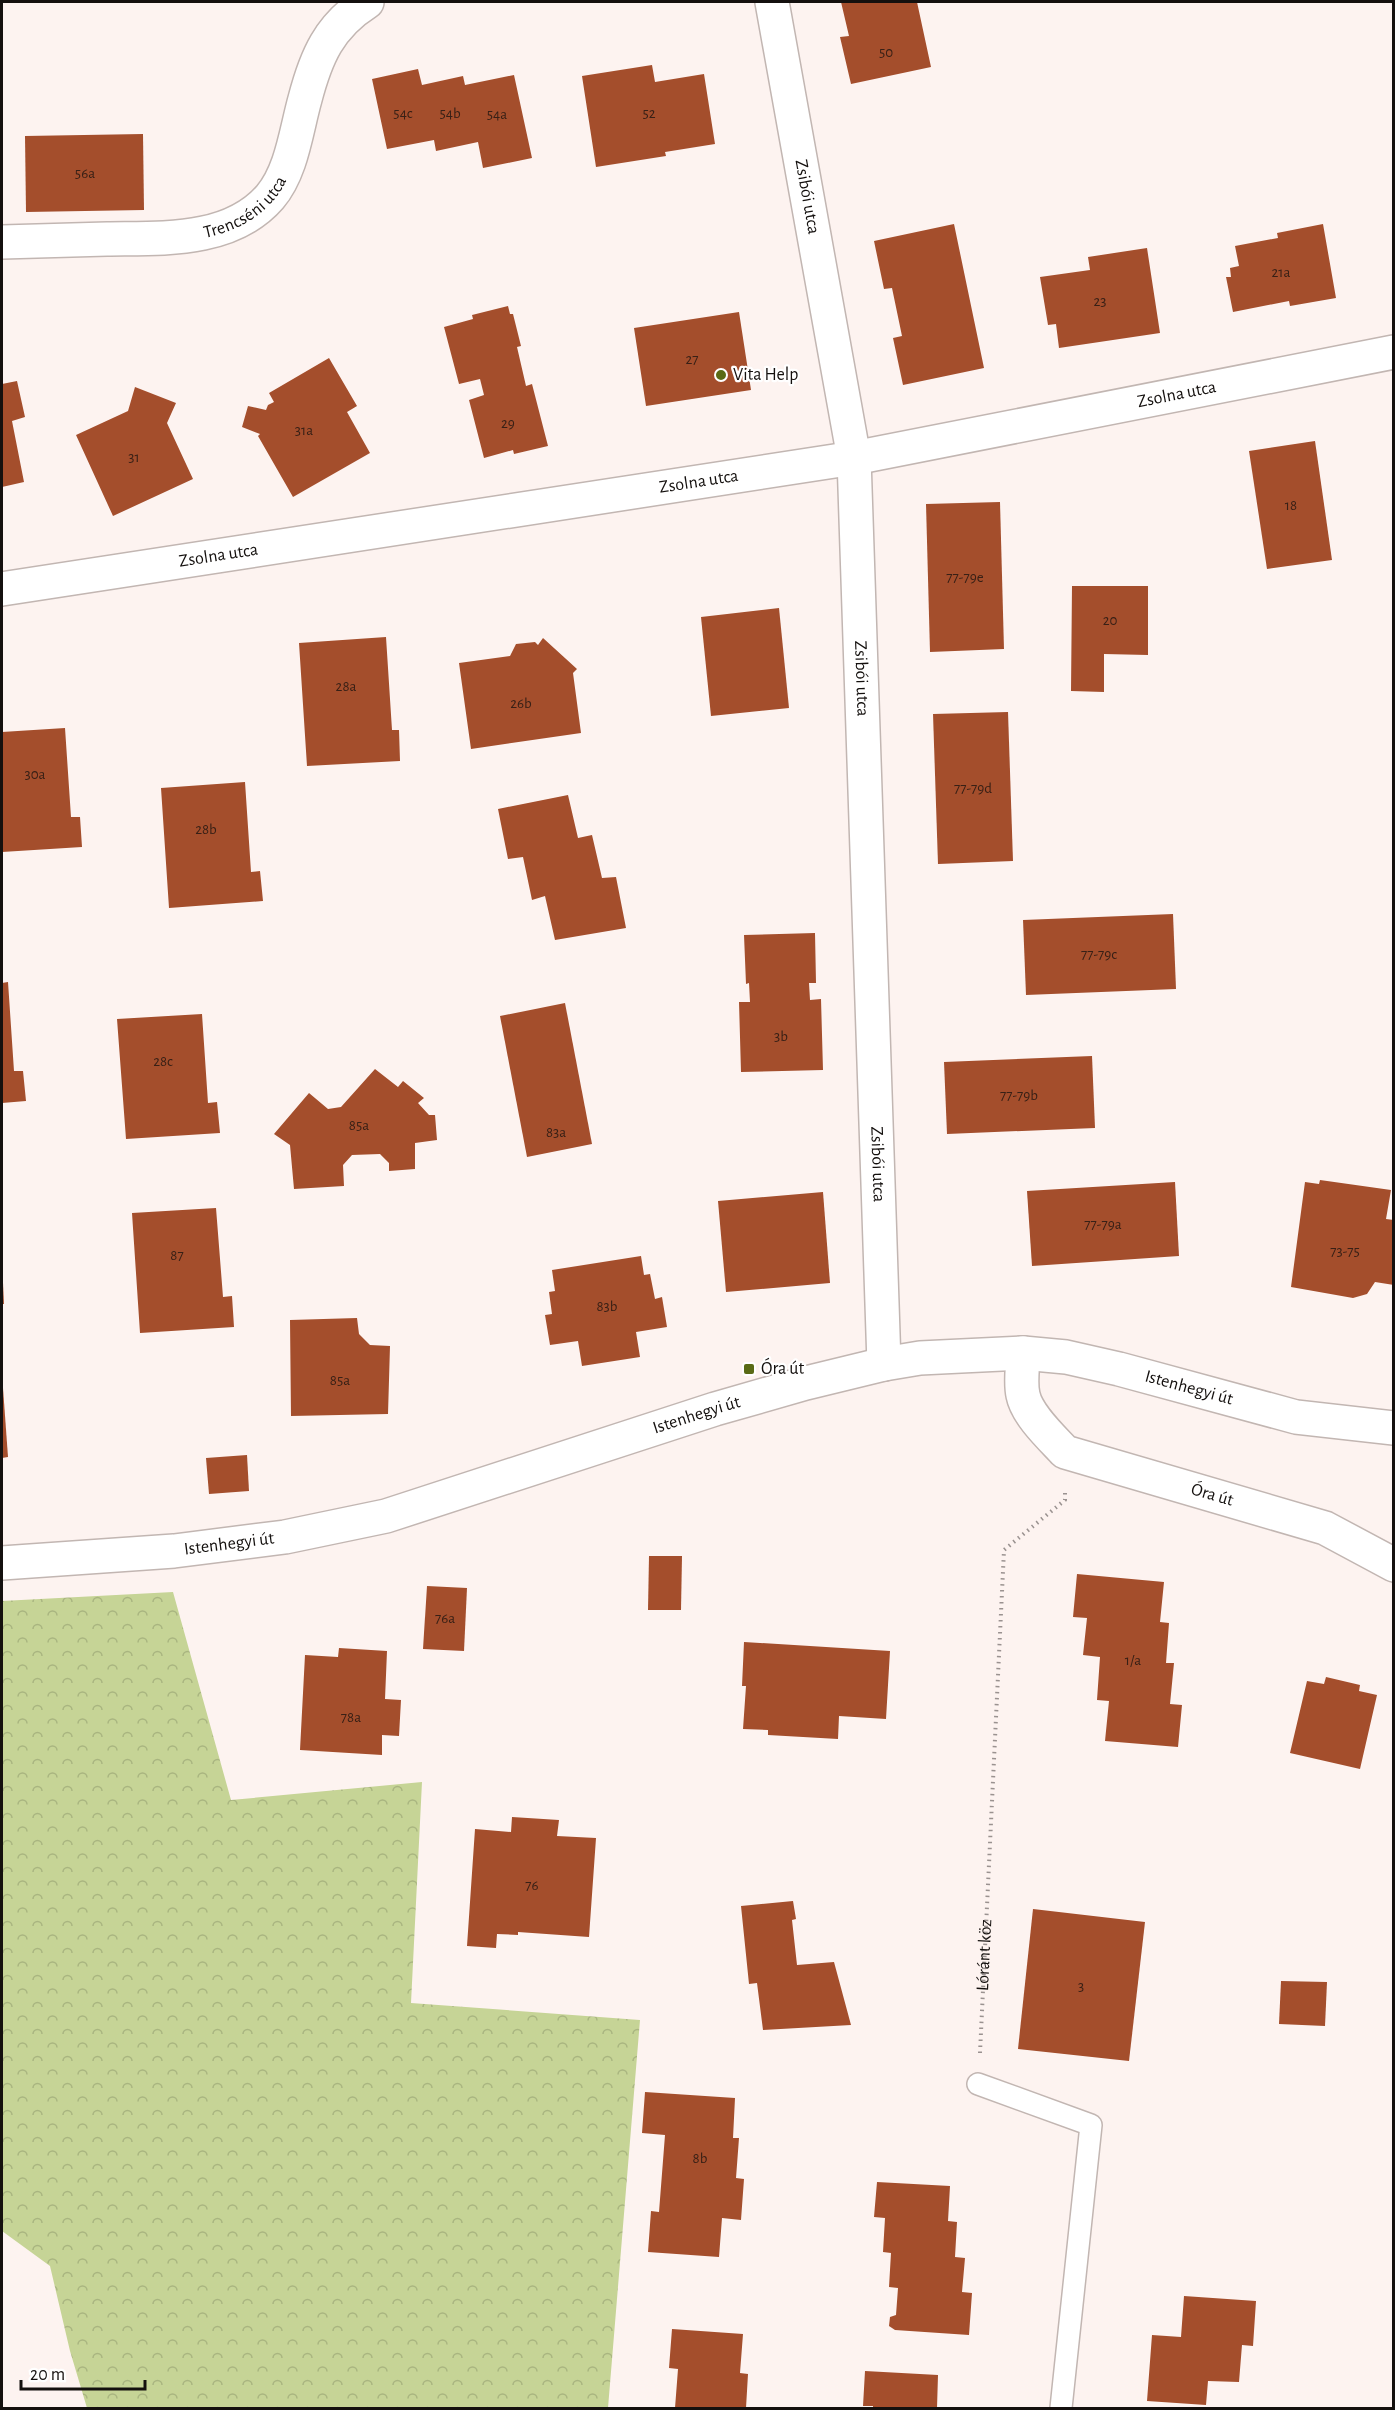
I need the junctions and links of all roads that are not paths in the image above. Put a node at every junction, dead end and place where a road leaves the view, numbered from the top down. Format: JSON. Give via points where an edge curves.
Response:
{"nodes":[{"id":1,"x":367,"y":2,"type":"edge"},
{"id":2,"x":772,"y":2,"type":"edge"},
{"id":3,"x":2,"y":242,"type":"edge"},
{"id":4,"x":1394,"y":352,"type":"edge"},
{"id":5,"x":854,"y":458,"type":"junction"},
{"id":6,"x":2,"y":589,"type":"edge"},
{"id":7,"x":1023,"y":1353,"type":"junction"},
{"id":8,"x":884,"y":1364,"type":"junction"},
{"id":9,"x":1394,"y":1428,"type":"edge"},
{"id":10,"x":2,"y":1563,"type":"edge"},
{"id":11,"x":1394,"y":1565,"type":"edge"},
{"id":12,"x":978,"y":2084,"type":"road end"},
{"id":13,"x":1061,"y":2409,"type":"edge"}],
"edges":[{"from":1,"to":3,"type":"street","name":"Trencséni utca","via":[[342,20],[327,40],[313,69],[285,174],[270,197],[249,217],[219,229],[179,237]]},
{"from":2,"to":5,"type":"street","name":"Zsibói utca"},
{"from":4,"to":5,"type":"street","name":"Zsolna utca"},
{"from":5,"to":6,"type":"street","name":"Zsolna utca"},
{"from":5,"to":8,"type":"street","name":"Zsibói utca"},
{"from":7,"to":8,"type":"street","name":"Istenhegyi út","via":[[920,1358]]},
{"from":7,"to":9,"type":"street","name":"Istenhegyi út","via":[[1066,1357],[1119,1369],[1296,1417]]},
{"from":7,"to":11,"type":"street","name":"Óra út","via":[[1023,1399],[1065,1452],[1325,1528]]},
{"from":8,"to":10,"type":"street","name":"Istenhegyi út","via":[[715,1409],[386,1516],[285,1536],[174,1551]]},
{"from":12,"to":13,"type":"lane","via":[[1091,2125]]}]}
